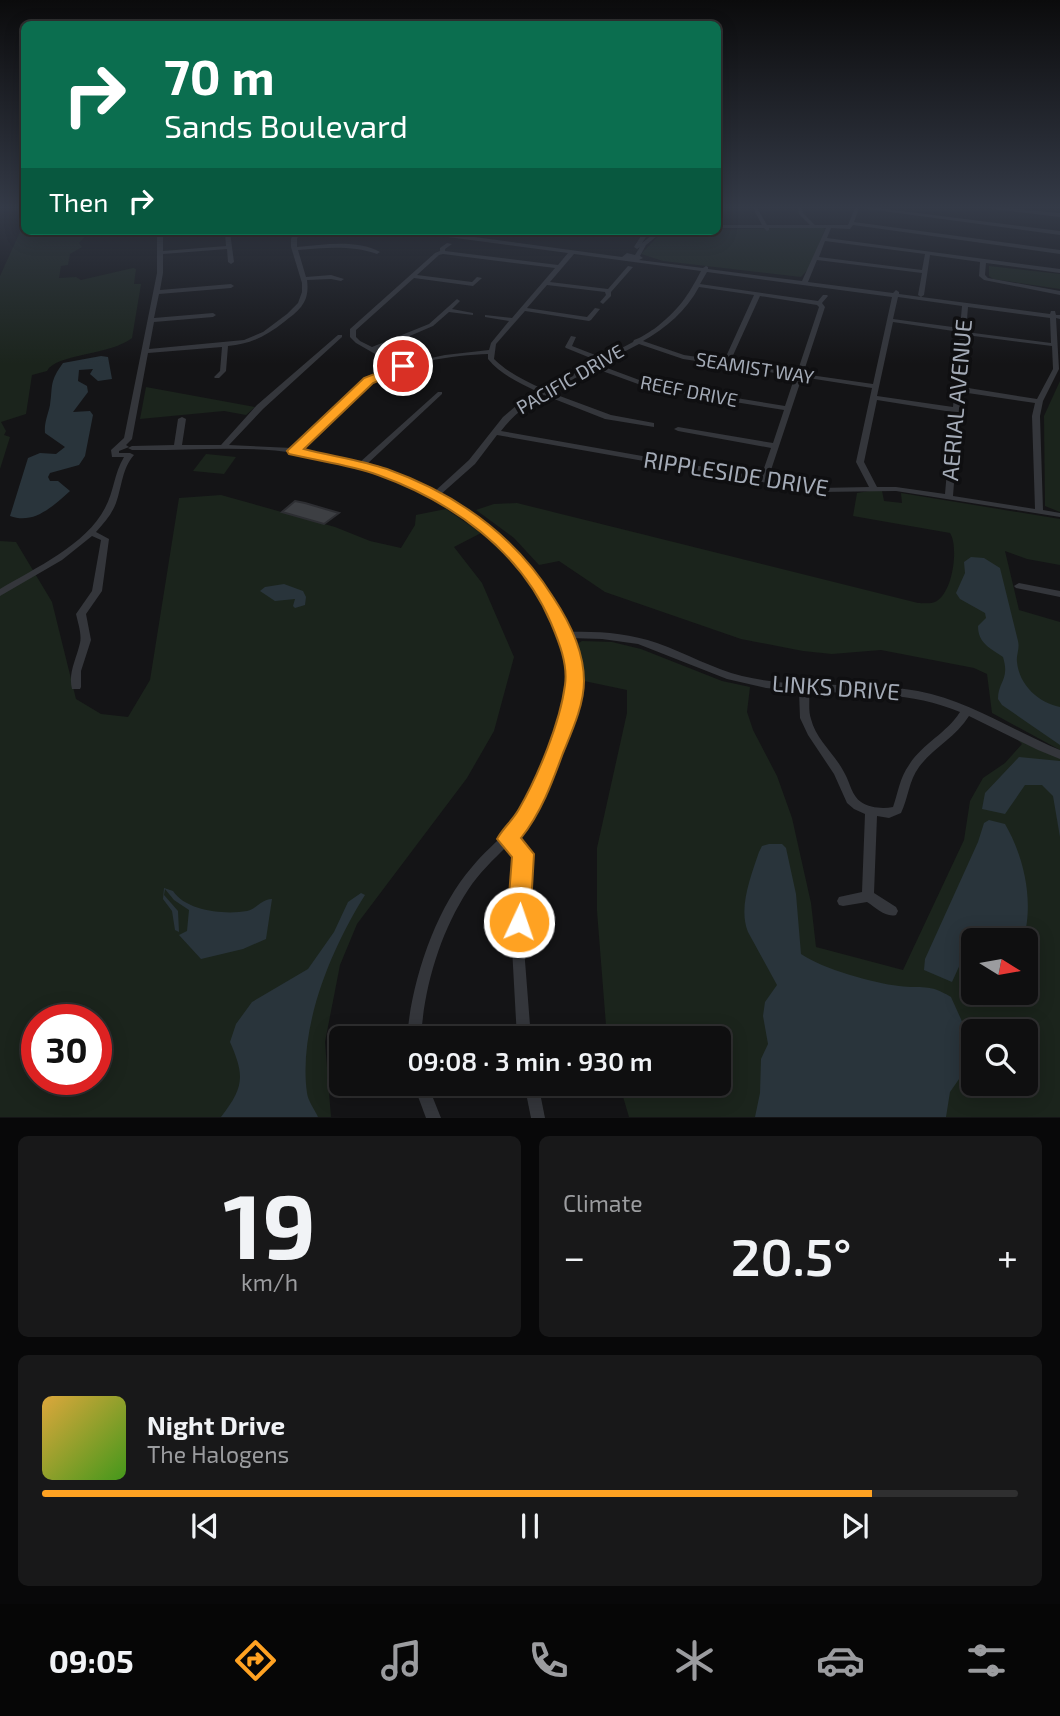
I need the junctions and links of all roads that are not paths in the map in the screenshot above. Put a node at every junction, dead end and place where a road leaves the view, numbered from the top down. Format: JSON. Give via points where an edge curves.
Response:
{"nodes":[{"id":1,"x":159,"y":260,"type":"edge"},
{"id":2,"x":299,"y":260,"type":"edge"},
{"id":3,"x":430,"y":260,"type":"edge"},
{"id":4,"x":506,"y":260,"type":"edge"},
{"id":5,"x":565,"y":260,"type":"edge"},
{"id":6,"x":653,"y":260,"type":"edge"},
{"id":7,"x":816,"y":260,"type":"edge"},
{"id":8,"x":834,"y":260,"type":"edge"},
{"id":9,"x":927,"y":260,"type":"edge"},
{"id":10,"x":978,"y":260,"type":"edge"},
{"id":11,"x":983,"y":262,"type":"junction"},
{"id":12,"x":559,"y":267,"type":"junction"},
{"id":13,"x":630,"y":267,"type":"dead end"},
{"id":14,"x":706,"y":268,"type":"junction"},
{"id":15,"x":1060,"y":271,"type":"edge"},
{"id":16,"x":925,"y":272,"type":"junction"},
{"id":17,"x":342,"y":276,"type":"dead end"},
{"id":18,"x":412,"y":276,"type":"junction"},
{"id":19,"x":479,"y":278,"type":"dead end"},
{"id":20,"x":303,"y":279,"type":"junction"},
{"id":21,"x":805,"y":281,"type":"junction"},
{"id":22,"x":545,"y":283,"type":"junction"},
{"id":23,"x":473,"y":284,"type":"junction"},
{"id":24,"x":696,"y":285,"type":"junction"},
{"id":25,"x":232,"y":286,"type":"dead end"},
{"id":26,"x":156,"y":292,"type":"junction"},
{"id":27,"x":465,"y":292,"type":"dead end"},
{"id":28,"x":607,"y":292,"type":"junction"},
{"id":29,"x":896,"y":293,"type":"junction"},
{"id":30,"x":1060,"y":293,"type":"edge"},
{"id":31,"x":758,"y":294,"type":"junction"},
{"id":32,"x":921,"y":295,"type":"junction"},
{"id":33,"x":825,"y":296,"type":"dead end"},
{"id":34,"x":457,"y":301,"type":"dead end"},
{"id":35,"x":603,"y":302,"type":"dead end"},
{"id":36,"x":819,"y":303,"type":"junction"},
{"id":37,"x":965,"y":304,"type":"junction"},
{"id":38,"x":523,"y":309,"type":"junction"},
{"id":39,"x":597,"y":309,"type":"dead end"},
{"id":40,"x":447,"y":310,"type":"junction"},
{"id":41,"x":471,"y":314,"type":"dead end"},
{"id":42,"x":213,"y":315,"type":"dead end"},
{"id":43,"x":1056,"y":315,"type":"edge"},
{"id":44,"x":487,"y":316,"type":"dead end"},
{"id":45,"x":589,"y":319,"type":"junction"},
{"id":46,"x":150,"y":320,"type":"junction"},
{"id":47,"x":513,"y":320,"type":"junction"},
{"id":48,"x":890,"y":320,"type":"junction"},
{"id":49,"x":580,"y":329,"type":"dead end"},
{"id":50,"x":962,"y":332,"type":"junction"},
{"id":51,"x":340,"y":336,"type":"dead end"},
{"id":52,"x":573,"y":337,"type":"dead end"},
{"id":53,"x":636,"y":341,"type":"junction"},
{"id":54,"x":225,"y":344,"type":"junction"},
{"id":55,"x":1057,"y":348,"type":"edge"},
{"id":56,"x":371,"y":350,"type":"junction"},
{"id":57,"x":144,"y":351,"type":"junction"},
{"id":58,"x":489,"y":352,"type":"junction"},
{"id":59,"x":602,"y":360,"type":"junction"},
{"id":60,"x":726,"y":364,"type":"junction"},
{"id":61,"x":592,"y":365,"type":"junction"},
{"id":62,"x":403,"y":366,"type":"junction"},
{"id":63,"x":799,"y":375,"type":"junction"},
{"id":64,"x":217,"y":377,"type":"dead end"},
{"id":65,"x":876,"y":387,"type":"junction"},
{"id":66,"x":958,"y":389,"type":"junction"},
{"id":67,"x":545,"y":391,"type":"junction"},
{"id":68,"x":440,"y":393,"type":"dead end"},
{"id":69,"x":874,"y":398,"type":"junction"},
{"id":70,"x":1040,"y":401,"type":"junction"},
{"id":71,"x":788,"y":409,"type":"junction"},
{"id":72,"x":956,"y":410,"type":"junction"},
{"id":73,"x":183,"y":419,"type":"dead end"},
{"id":74,"x":651,"y":425,"type":"dead end"},
{"id":75,"x":678,"y":429,"type":"dead end"},
{"id":76,"x":495,"y":432,"type":"junction"},
{"id":77,"x":224,"y":446,"type":"junction"},
{"id":78,"x":775,"y":446,"type":"junction"},
{"id":79,"x":178,"y":447,"type":"junction"},
{"id":80,"x":130,"y":449,"type":"junction"},
{"id":81,"x":294,"y":451,"type":"junction"},
{"id":82,"x":361,"y":465,"type":"junction"},
{"id":83,"x":122,"y":466,"type":"junction"},
{"id":84,"x":764,"y":480,"type":"junction"},
{"id":85,"x":873,"y":487,"type":"junction"},
{"id":86,"x":435,"y":495,"type":"junction"},
{"id":87,"x":949,"y":497,"type":"junction"},
{"id":88,"x":1039,"y":511,"type":"junction"},
{"id":89,"x":1060,"y":515,"type":"edge"},
{"id":90,"x":90,"y":533,"type":"junction"},
{"id":91,"x":1019,"y":586,"type":"dead end"},
{"id":92,"x":0,"y":593,"type":"edge"},
{"id":93,"x":1060,"y":594,"type":"edge"},
{"id":94,"x":565,"y":635,"type":"junction"},
{"id":95,"x":76,"y":687,"type":"dead end"},
{"id":96,"x":804,"y":689,"type":"junction"},
{"id":97,"x":967,"y":710,"type":"junction"},
{"id":98,"x":1057,"y":754,"type":"edge"},
{"id":99,"x":871,"y":811,"type":"junction"},
{"id":100,"x":508,"y":839,"type":"junction"},
{"id":101,"x":868,"y":896,"type":"junction"},
{"id":102,"x":843,"y":901,"type":"dead end"},
{"id":103,"x":892,"y":911,"type":"dead end"},
{"id":104,"x":414,"y":1026,"type":"edge"},
{"id":105,"x":523,"y":1026,"type":"edge"},
{"id":106,"x":425,"y":1096,"type":"edge"},
{"id":107,"x":534,"y":1096,"type":"edge"},
{"id":108,"x":434,"y":1118,"type":"edge"},
{"id":109,"x":538,"y":1118,"type":"edge"}],
"edges":[{"from":1,"to":26,"type":"street"},
{"from":2,"to":20,"type":"street"},
{"from":3,"to":18,"type":"street"},
{"from":4,"to":12,"type":"street"},
{"from":5,"to":12,"type":"street"},
{"from":6,"to":14,"type":"street"},
{"from":7,"to":21,"type":"street"},
{"from":8,"to":16,"type":"street"},
{"from":9,"to":16,"type":"street"},
{"from":10,"to":11,"type":"street"},
{"from":11,"to":15,"type":"street"},
{"from":11,"to":30,"type":"street","via":[[982,276],[990,281]]},
{"from":12,"to":22,"type":"street"},
{"from":13,"to":28,"type":"street"},
{"from":14,"to":21,"type":"street"},
{"from":14,"to":24,"type":"street","name":"PACIFIC DRIVE"},
{"from":16,"to":32,"type":"street"},
{"from":17,"to":20,"type":"street"},
{"from":18,"to":23,"type":"street"},
{"from":18,"to":56,"type":"street","via":[[353,329],[355,340]]},
{"from":19,"to":23,"type":"street"},
{"from":20,"to":54,"type":"street","via":[[305,293],[295,310],[260,337]]},
{"from":21,"to":29,"type":"street"},
{"from":22,"to":28,"type":"street"},
{"from":22,"to":38,"type":"street"},
{"from":23,"to":27,"type":"street"},
{"from":24,"to":31,"type":"street"},
{"from":24,"to":53,"type":"street","name":"PACIFIC DRIVE","via":[[672,317]]},
{"from":25,"to":26,"type":"street"},
{"from":26,"to":46,"type":"street"},
{"from":28,"to":35,"type":"street"},
{"from":29,"to":32,"type":"street"},
{"from":29,"to":37,"type":"street"},
{"from":29,"to":48,"type":"street"},
{"from":31,"to":36,"type":"street"},
{"from":31,"to":60,"type":"street"},
{"from":32,"to":43,"type":"street"},
{"from":33,"to":36,"type":"street"},
{"from":34,"to":40,"type":"street"},
{"from":36,"to":63,"type":"street"},
{"from":37,"to":43,"type":"street"},
{"from":37,"to":50,"type":"street","name":"AERIAL AVENUE"},
{"from":38,"to":45,"type":"street"},
{"from":38,"to":47,"type":"street"},
{"from":39,"to":45,"type":"street"},
{"from":40,"to":41,"type":"street"},
{"from":40,"to":56,"type":"street","via":[[426,328]]},
{"from":42,"to":46,"type":"street"},
{"from":43,"to":55,"type":"street"},
{"from":44,"to":47,"type":"street"},
{"from":45,"to":49,"type":"street"},
{"from":46,"to":57,"type":"street"},
{"from":47,"to":58,"type":"street"},
{"from":48,"to":50,"type":"street"},
{"from":48,"to":65,"type":"street"},
{"from":50,"to":55,"type":"street"},
{"from":50,"to":66,"type":"street","name":"AERIAL AVENUE"},
{"from":51,"to":77,"type":"street"},
{"from":52,"to":59,"type":"street","via":[[568,347]]},
{"from":53,"to":59,"type":"street","name":"PACIFIC DRIVE"},
{"from":53,"to":60,"type":"street","name":"SEAMIST WAY","via":[[677,356]]},
{"from":54,"to":57,"type":"street"},
{"from":54,"to":64,"type":"street","via":[[223,371]]},
{"from":55,"to":70,"type":"street","via":[[1055,375]]},
{"from":56,"to":62,"type":"street"},
{"from":57,"to":80,"type":"street"},
{"from":58,"to":62,"type":"street"},
{"from":58,"to":67,"type":"street","via":[[501,372]]},
{"from":59,"to":61,"type":"street","name":"PACIFIC DRIVE"},
{"from":60,"to":63,"type":"street","name":"SEAMIST WAY"},
{"from":61,"to":67,"type":"street","name":"PACIFIC DRIVE"},
{"from":61,"to":71,"type":"street","name":"REEF DRIVE","via":[[649,386]]},
{"from":62,"to":81,"type":"street","via":[[369,381]]},
{"from":63,"to":65,"type":"street","name":"SEAMIST WAY"},
{"from":63,"to":71,"type":"street"},
{"from":65,"to":69,"type":"street"},
{"from":66,"to":70,"type":"street"},
{"from":66,"to":72,"type":"street","name":"AERIAL AVENUE"},
{"from":67,"to":74,"type":"street","via":[[610,418]]},
{"from":67,"to":76,"type":"street","name":"PACIFIC DRIVE","via":[[515,410]]},
{"from":68,"to":82,"type":"street"},
{"from":69,"to":72,"type":"street"},
{"from":69,"to":85,"type":"street","via":[[860,462]]},
{"from":70,"to":88,"type":"street","via":[[1036,416]]},
{"from":71,"to":78,"type":"street"},
{"from":72,"to":87,"type":"street","name":"AERIAL AVENUE"},
{"from":73,"to":79,"type":"street"},
{"from":75,"to":78,"type":"street"},
{"from":76,"to":84,"type":"street","name":"RIPPLESIDE DRIVE"},
{"from":76,"to":86,"type":"street","name":"PACIFIC DRIVE","via":[[472,462]]},
{"from":77,"to":79,"type":"street"},
{"from":77,"to":81,"type":"street"},
{"from":78,"to":84,"type":"street"},
{"from":79,"to":80,"type":"street"},
{"from":80,"to":83,"type":"street"},
{"from":80,"to":83,"type":"street","via":[[118,452]]},
{"from":81,"to":82,"type":"street"},
{"from":82,"to":86,"type":"street"},
{"from":83,"to":90,"type":"street","via":[[109,509]]},
{"from":84,"to":85,"type":"street","name":"RIPPLESIDE DRIVE","via":[[826,491]]},
{"from":85,"to":87,"type":"street","name":"RIPPLESIDE DRIVE"},
{"from":86,"to":94,"type":"street","via":[[479,522],[518,559],[547,598]]},
{"from":87,"to":88,"type":"street","name":"RIPPLESIDE DRIVE"},
{"from":88,"to":89,"type":"street","name":"RIPPLESIDE DRIVE"},
{"from":90,"to":92,"type":"street"},
{"from":90,"to":95,"type":"street","via":[[104,539],[97,591],[81,614],[86,640]]},
{"from":91,"to":93,"type":"street"},
{"from":94,"to":96,"type":"street","name":"LINKS DRIVE","via":[[631,640],[727,675]]},
{"from":94,"to":100,"type":"street","via":[[574,664],[573,698],[540,788]]},
{"from":96,"to":97,"type":"street","name":"LINKS DRIVE","via":[[903,692]]},
{"from":96,"to":99,"type":"street","via":[[808,727],[839,772],[851,800]]},
{"from":97,"to":98,"type":"street","name":"LINKS DRIVE"},
{"from":97,"to":99,"type":"street","via":[[914,765],[897,810]]},
{"from":99,"to":101,"type":"street"},
{"from":100,"to":104,"type":"street","via":[[475,871],[448,915]]},
{"from":100,"to":105,"type":"street","via":[[520,848],[524,861],[518,948]]},
{"from":101,"to":102,"type":"street"},
{"from":101,"to":103,"type":"street"},
{"from":106,"to":108,"type":"street"},
{"from":107,"to":109,"type":"street"}]}
